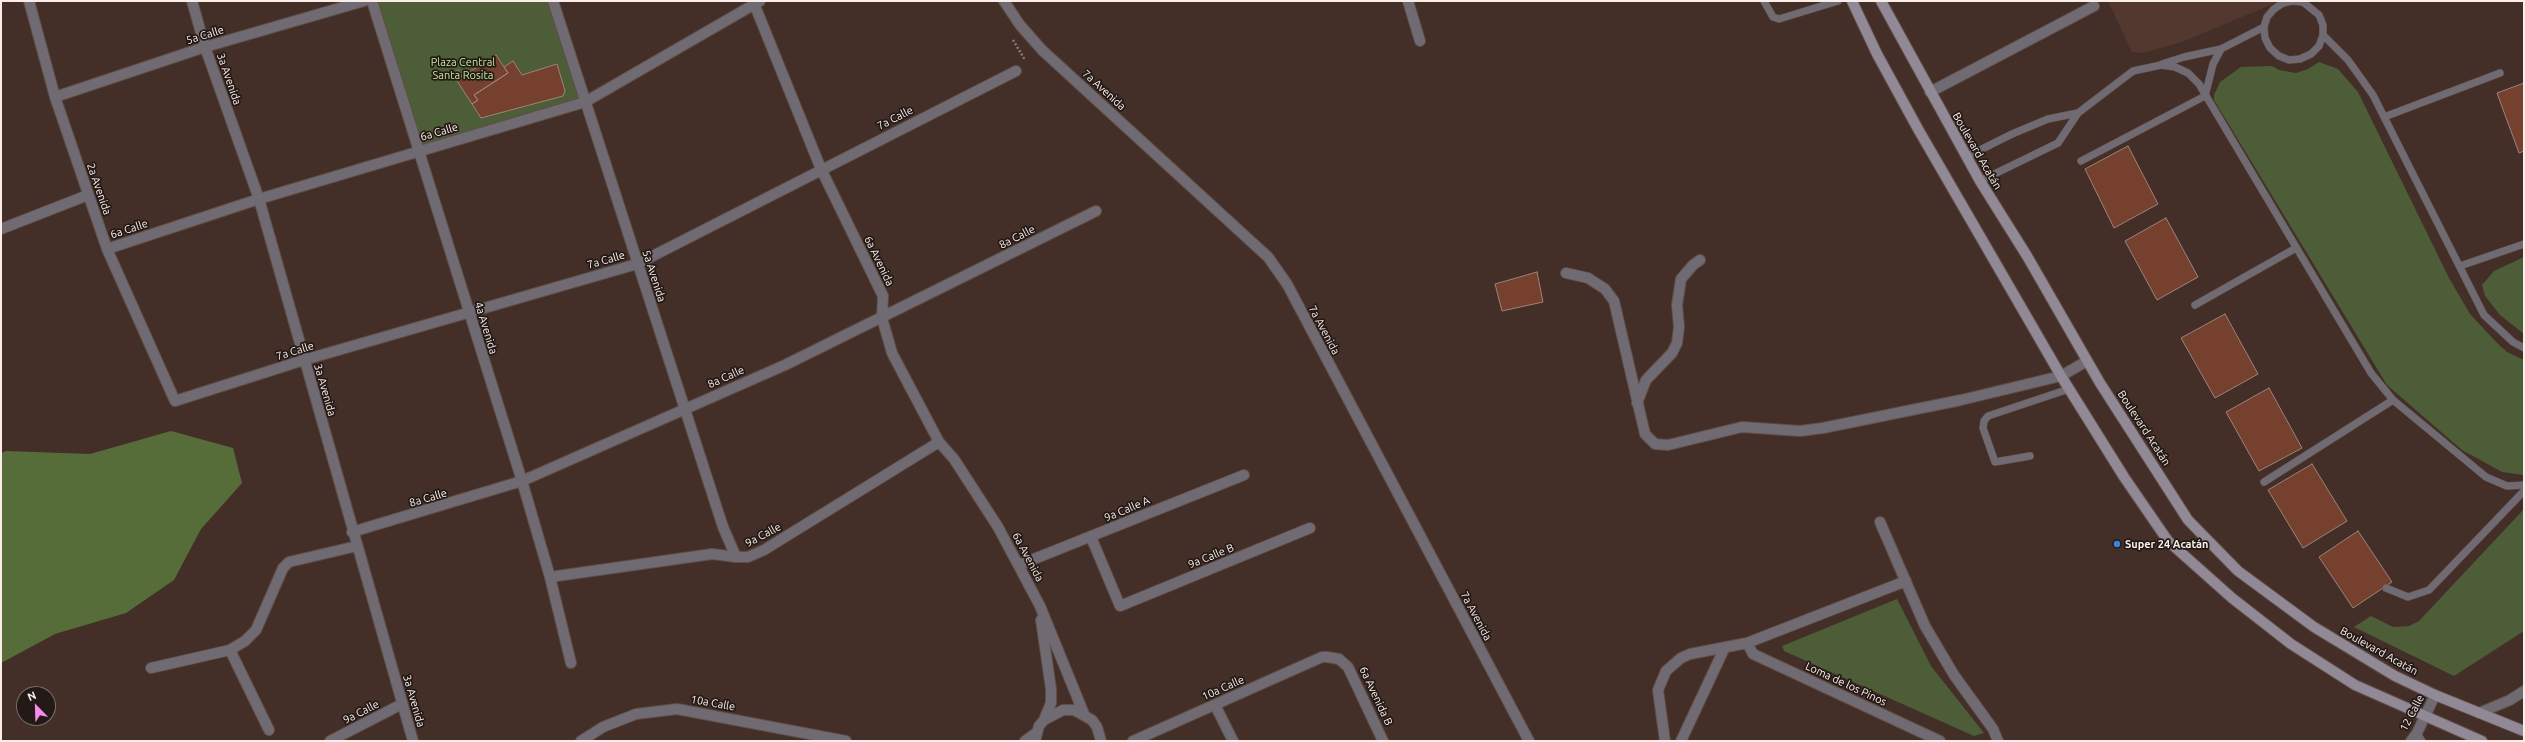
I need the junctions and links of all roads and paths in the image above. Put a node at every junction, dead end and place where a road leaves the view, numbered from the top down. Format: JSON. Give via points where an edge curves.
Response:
{"nodes":[{"id":1,"x":29,"y":1,"type":"edge"},
{"id":2,"x":192,"y":1,"type":"edge"},
{"id":3,"x":364,"y":1,"type":"edge"},
{"id":4,"x":372,"y":1,"type":"edge"},
{"id":5,"x":553,"y":1,"type":"edge"},
{"id":6,"x":1004,"y":1,"type":"edge"},
{"id":7,"x":1408,"y":1,"type":"edge"},
{"id":8,"x":1764,"y":1,"type":"edge"},
{"id":9,"x":1838,"y":1,"type":"edge"},
{"id":10,"x":1852,"y":1,"type":"edge"},
{"id":11,"x":1881,"y":1,"type":"edge"},
{"id":12,"x":2293,"y":1,"type":"edge"},
{"id":13,"x":756,"y":2,"type":"edge"},
{"id":14,"x":1816,"y":4,"type":"edge"},
{"id":15,"x":2094,"y":6,"type":"dead end"},
{"id":16,"x":1020,"y":25,"type":"junction"},
{"id":17,"x":2264,"y":27,"type":"junction"},
{"id":18,"x":2323,"y":35,"type":"junction"},
{"id":19,"x":1420,"y":41,"type":"dead end"},
{"id":20,"x":205,"y":47,"type":"junction"},
{"id":21,"x":2221,"y":49,"type":"junction"},
{"id":22,"x":2161,"y":65,"type":"junction"},
{"id":23,"x":1016,"y":71,"type":"joint"},
{"id":24,"x":2500,"y":73,"type":"dead end"},
{"id":25,"x":1930,"y":92,"type":"junction"},
{"id":26,"x":2205,"y":96,"type":"junction"},
{"id":27,"x":55,"y":97,"type":"junction"},
{"id":28,"x":585,"y":102,"type":"junction"},
{"id":29,"x":2078,"y":113,"type":"junction"},
{"id":30,"x":2384,"y":117,"type":"junction"},
{"id":31,"x":418,"y":151,"type":"junction"},
{"id":32,"x":1966,"y":157,"type":"junction"},
{"id":33,"x":2081,"y":161,"type":"dead end"},
{"id":34,"x":821,"y":169,"type":"junction"},
{"id":35,"x":1980,"y":181,"type":"junction"},
{"id":36,"x":88,"y":195,"type":"junction"},
{"id":37,"x":259,"y":199,"type":"junction"},
{"id":38,"x":1096,"y":211,"type":"dead end"},
{"id":39,"x":1,"y":229,"type":"edge"},
{"id":40,"x":2524,"y":244,"type":"edge"},
{"id":41,"x":2296,"y":248,"type":"junction"},
{"id":42,"x":107,"y":249,"type":"junction"},
{"id":43,"x":1700,"y":260,"type":"dead end"},
{"id":44,"x":637,"y":264,"type":"junction"},
{"id":45,"x":2460,"y":266,"type":"junction"},
{"id":46,"x":1566,"y":273,"type":"dead end"},
{"id":47,"x":2195,"y":304,"type":"dead end"},
{"id":48,"x":469,"y":313,"type":"junction"},
{"id":49,"x":882,"y":318,"type":"junction"},
{"id":50,"x":2524,"y":348,"type":"edge"},
{"id":51,"x":304,"y":360,"type":"junction"},
{"id":52,"x":2087,"y":361,"type":"junction"},
{"id":53,"x":2060,"y":376,"type":"junction"},
{"id":54,"x":2069,"y":389,"type":"junction"},
{"id":55,"x":2393,"y":400,"type":"junction"},
{"id":56,"x":175,"y":401,"type":"joint"},
{"id":57,"x":1637,"y":403,"type":"junction"},
{"id":58,"x":685,"y":408,"type":"junction"},
{"id":59,"x":939,"y":442,"type":"junction"},
{"id":60,"x":2030,"y":456,"type":"dead end"},
{"id":61,"x":1244,"y":475,"type":"dead end"},
{"id":62,"x":522,"y":481,"type":"junction"},
{"id":63,"x":2264,"y":482,"type":"dead end"},
{"id":64,"x":2524,"y":485,"type":"edge"},
{"id":65,"x":2524,"y":491,"type":"edge"},
{"id":66,"x":1880,"y":522,"type":"dead end"},
{"id":67,"x":1310,"y":528,"type":"dead end"},
{"id":68,"x":352,"y":532,"type":"junction"},
{"id":69,"x":1091,"y":537,"type":"junction"},
{"id":70,"x":357,"y":546,"type":"junction"},
{"id":71,"x":736,"y":557,"type":"junction"},
{"id":72,"x":1019,"y":565,"type":"junction"},
{"id":73,"x":550,"y":577,"type":"junction"},
{"id":74,"x":1906,"y":581,"type":"junction"},
{"id":75,"x":2386,"y":588,"type":"dead end"},
{"id":76,"x":1040,"y":606,"type":"junction"},
{"id":77,"x":1746,"y":643,"type":"junction"},
{"id":78,"x":1725,"y":647,"type":"junction"},
{"id":79,"x":230,"y":650,"type":"junction"},
{"id":80,"x":1322,"y":657,"type":"joint"},
{"id":81,"x":571,"y":663,"type":"dead end"},
{"id":82,"x":151,"y":668,"type":"dead end"},
{"id":83,"x":2524,"y":691,"type":"edge"},
{"id":84,"x":2435,"y":695,"type":"junction"},
{"id":85,"x":402,"y":704,"type":"junction"},
{"id":86,"x":1215,"y":705,"type":"junction"},
{"id":87,"x":2480,"y":712,"type":"junction"},
{"id":88,"x":1084,"y":714,"type":"junction"},
{"id":89,"x":2425,"y":717,"type":"junction"},
{"id":90,"x":1044,"y":720,"type":"junction"},
{"id":91,"x":269,"y":730,"type":"dead end"},
{"id":92,"x":2524,"y":731,"type":"edge"},
{"id":93,"x":1036,"y":737,"type":"edge"},
{"id":94,"x":2417,"y":738,"type":"edge"},
{"id":95,"x":2475,"y":740,"type":"edge"},
{"id":96,"x":330,"y":741,"type":"edge"},
{"id":97,"x":413,"y":741,"type":"edge"},
{"id":98,"x":581,"y":741,"type":"edge"},
{"id":99,"x":846,"y":741,"type":"edge"},
{"id":100,"x":1025,"y":741,"type":"edge"},
{"id":101,"x":1101,"y":741,"type":"edge"},
{"id":102,"x":1133,"y":741,"type":"edge"},
{"id":103,"x":1233,"y":741,"type":"edge"},
{"id":104,"x":1383,"y":741,"type":"edge"},
{"id":105,"x":1529,"y":741,"type":"edge"},
{"id":106,"x":1665,"y":741,"type":"edge"},
{"id":107,"x":1681,"y":741,"type":"edge"},
{"id":108,"x":1940,"y":741,"type":"edge"},
{"id":109,"x":1998,"y":741,"type":"edge"}],
"edges":[{"from":1,"to":27,"type":"street","name":"2a Avenida"},
{"from":2,"to":20,"type":"street","name":"3a Avenida"},
{"from":3,"to":20,"type":"street","name":"5a Calle"},
{"from":4,"to":31,"type":"street","name":"4a Avenida"},
{"from":5,"to":28,"type":"street","name":"5a Avenida"},
{"from":6,"to":16,"type":"street","name":"7a Avenida"},
{"from":7,"to":19,"type":"street"},
{"from":8,"to":14,"type":"lane","via":[[1773,17],[1779,19]]},
{"from":9,"to":14,"type":"lane"},
{"from":10,"to":53,"type":"main road","via":[[1877,54],[1918,129]]},
{"from":11,"to":25,"type":"main road","name":"Boulevard Acatán"},
{"from":12,"to":17,"type":"lane","via":[[2283,3],[2274,9],[2267,17]]},
{"from":12,"to":18,"type":"lane","via":[[2308,5],[2319,15]]},
{"from":13,"to":28,"type":"street","name":"6a Calle"},
{"from":13,"to":34,"type":"street","name":"6a Avenida"},
{"from":15,"to":25,"type":"street"},
{"from":16,"to":23,"type":"path","via":[[1009,33],[1027,64]]},
{"from":16,"to":105,"type":"street","name":"7a Avenida","via":[[1042,50],[1268,257],[1283,279]]},
{"from":17,"to":18,"type":"lane","via":[[2265,38],[2270,48],[2289,60],[2311,54],[2319,46]]},
{"from":17,"to":21,"type":"lane"},
{"from":18,"to":30,"type":"lane","via":[[2348,60],[2373,95]]},
{"from":20,"to":27,"type":"street","name":"5a Calle"},
{"from":20,"to":37,"type":"street","name":"3a Avenida"},
{"from":21,"to":22,"type":"lane"},
{"from":21,"to":26,"type":"lane","via":[[2212,64]]},
{"from":22,"to":26,"type":"lane","via":[[2175,67],[2188,73],[2199,84]]},
{"from":22,"to":29,"type":"lane","via":[[2133,71]]},
{"from":23,"to":34,"type":"street","name":"7a Calle"},
{"from":24,"to":30,"type":"lane"},
{"from":25,"to":32,"type":"main road","name":"Boulevard Acatán"},
{"from":26,"to":33,"type":"lane"},
{"from":26,"to":41,"type":"lane"},
{"from":27,"to":36,"type":"street","name":"2a Avenida"},
{"from":28,"to":31,"type":"street","name":"6a Calle"},
{"from":28,"to":44,"type":"street","name":"5a Avenida"},
{"from":29,"to":32,"type":"lane","via":[[2048,119]]},
{"from":29,"to":35,"type":"lane","via":[[2058,144]]},
{"from":30,"to":45,"type":"lane"},
{"from":31,"to":37,"type":"street","name":"6a Calle"},
{"from":31,"to":48,"type":"street","name":"4a Avenida"},
{"from":32,"to":35,"type":"main road","name":"Boulevard Acatán"},
{"from":34,"to":44,"type":"street","name":"7a Calle"},
{"from":34,"to":49,"type":"street","name":"6a Avenida","via":[[883,296]]},
{"from":35,"to":52,"type":"main road","name":"Boulevard Acatán","via":[[2027,256]]},
{"from":36,"to":39,"type":"street"},
{"from":36,"to":42,"type":"street","name":"2a Avenida"},
{"from":37,"to":42,"type":"street","name":"6a Calle"},
{"from":37,"to":51,"type":"street","name":"3a Avenida"},
{"from":38,"to":49,"type":"street","name":"8a Calle"},
{"from":40,"to":45,"type":"lane"},
{"from":41,"to":47,"type":"lane"},
{"from":41,"to":55,"type":"lane","via":[[2371,373]]},
{"from":42,"to":56,"type":"street","name":"2a Avenida"},
{"from":43,"to":57,"type":"street","via":[[1681,279],[1677,305],[1677,343],[1672,353],[1646,380]]},
{"from":44,"to":48,"type":"street","name":"7a Calle"},
{"from":44,"to":58,"type":"street","name":"5a Avenida"},
{"from":45,"to":50,"type":"lane","via":[[2484,315],[2513,342]]},
{"from":46,"to":57,"type":"street","via":[[1588,278],[1605,289],[1614,301]]},
{"from":48,"to":51,"type":"street","name":"7a Calle"},
{"from":48,"to":62,"type":"street","name":"4a Avenida"},
{"from":49,"to":58,"type":"street","name":"8a Calle","via":[[785,365]]},
{"from":49,"to":59,"type":"street","name":"6a Avenida","via":[[892,353]]},
{"from":51,"to":56,"type":"street","name":"7a Calle"},
{"from":51,"to":68,"type":"street","name":"3a Avenida"},
{"from":52,"to":53,"type":"street"},
{"from":52,"to":84,"type":"main road","name":"Boulevard Acatán","via":[[2188,520],[2238,571],[2314,627],[2362,658]]},
{"from":53,"to":54,"type":"main road"},
{"from":53,"to":57,"type":"street","via":[[1961,400],[1823,428],[1800,431],[1742,427],[1668,446],[1655,444],[1645,434]]},
{"from":54,"to":60,"type":"lane","via":[[1988,416],[1984,421],[1983,428],[1995,462]]},
{"from":54,"to":89,"type":"main road","via":[[2168,541],[2192,564],[2298,648],[2355,685]]},
{"from":55,"to":63,"type":"lane"},
{"from":55,"to":64,"type":"lane","via":[[2486,477],[2507,486]]},
{"from":58,"to":62,"type":"street","name":"8a Calle"},
{"from":58,"to":71,"type":"street","name":"5a Avenida","via":[[723,527]]},
{"from":59,"to":71,"type":"street","name":"9a Calle","via":[[764,550],[748,557]]},
{"from":59,"to":72,"type":"street","name":"6a Avenida","via":[[974,489]]},
{"from":61,"to":69,"type":"street","name":"9a Calle A"},
{"from":62,"to":68,"type":"street","name":"8a Calle"},
{"from":62,"to":73,"type":"street","name":"4a Avenida"},
{"from":65,"to":75,"type":"lane","via":[[2429,590],[2408,597]]},
{"from":66,"to":74,"type":"street"},
{"from":67,"to":69,"type":"street","name":"9a Calle B","via":[[1120,606]]},
{"from":68,"to":70,"type":"street","name":"3a Avenida"},
{"from":69,"to":72,"type":"street","name":"9a Calle A"},
{"from":70,"to":79,"type":"street","via":[[289,562],[283,568],[256,630],[245,641]]},
{"from":70,"to":85,"type":"street","name":"3a Avenida"},
{"from":71,"to":73,"type":"street","name":"9a Calle","via":[[712,554]]},
{"from":72,"to":76,"type":"street","name":"6a Avenida"},
{"from":73,"to":81,"type":"street","name":"4a Avenida"},
{"from":74,"to":77,"type":"street"},
{"from":74,"to":109,"type":"street","via":[[1926,626],[1954,675],[1994,729]]},
{"from":76,"to":88,"type":"street","name":"6a Avenida"},
{"from":76,"to":90,"type":"street","name":"6a Avenida","via":[[1052,703]]},
{"from":77,"to":78,"type":"street"},
{"from":77,"to":108,"type":"street","name":"Loma de los Pinos","via":[[1753,654]]},
{"from":78,"to":106,"type":"street","via":[[1680,658],[1666,671],[1661,680],[1658,700]]},
{"from":78,"to":107,"type":"street"},
{"from":79,"to":82,"type":"street"},
{"from":79,"to":91,"type":"street"},
{"from":80,"to":86,"type":"street","name":"10a Calle"},
{"from":80,"to":104,"type":"street","name":"6a Avenida B","via":[[1339,659],[1348,667]]},
{"from":83,"to":87,"type":"street","via":[[2510,700]]},
{"from":84,"to":87,"type":"main road","name":"Boulevard Acatán"},
{"from":84,"to":89,"type":"street","name":"12 Calle"},
{"from":85,"to":96,"type":"street","name":"9a Calle"},
{"from":85,"to":97,"type":"street","name":"3a Avenida"},
{"from":86,"to":102,"type":"street","name":"10a Calle"},
{"from":86,"to":103,"type":"street"},
{"from":87,"to":92,"type":"main road","name":"Boulevard Acatán"},
{"from":88,"to":90,"type":"street","via":[[1063,710]]},
{"from":88,"to":101,"type":"street","via":[[1097,727]]},
{"from":89,"to":94,"type":"street","name":"12 Calle"},
{"from":89,"to":95,"type":"main road"},
{"from":90,"to":93,"type":"street","name":"6a Avenida"},
{"from":93,"to":100,"type":"street"},
{"from":98,"to":99,"type":"street","name":"10a Calle","via":[[603,727],[636,714],[677,709]]}]}
